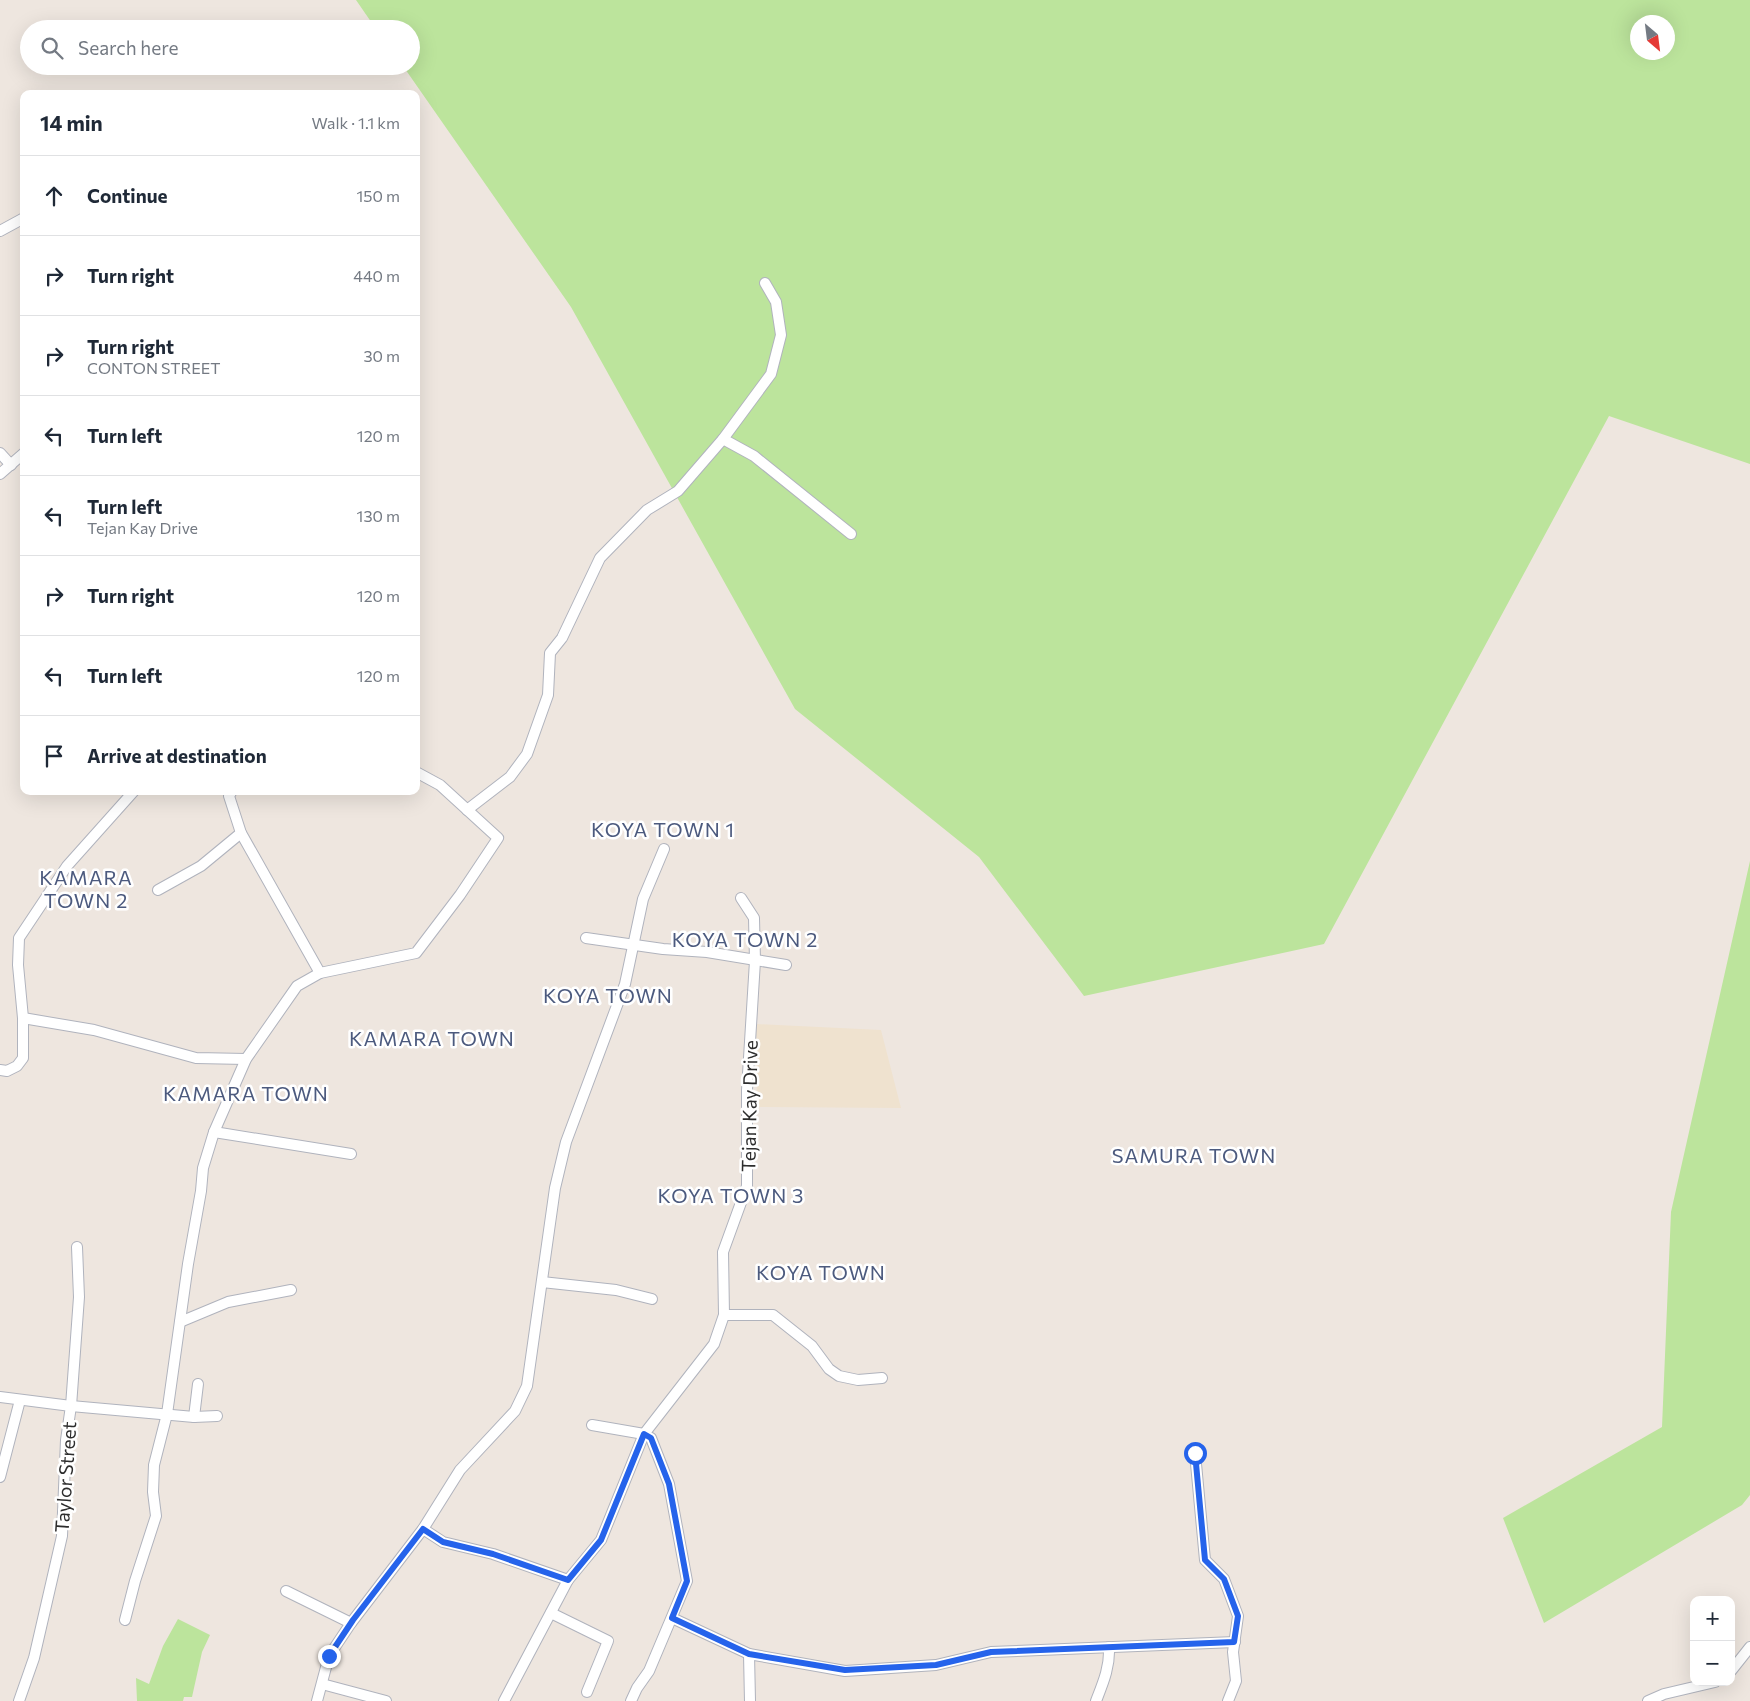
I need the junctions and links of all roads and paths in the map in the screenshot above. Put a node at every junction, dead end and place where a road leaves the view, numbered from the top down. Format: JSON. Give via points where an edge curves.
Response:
{"nodes":[{"id":1,"x":20,"y":220,"type":"edge"},
{"id":2,"x":0,"y":231,"type":"edge"},
{"id":3,"x":765,"y":283,"type":"dead end"},
{"id":4,"x":723,"y":439,"type":"junction"},
{"id":5,"x":0,"y":453,"type":"edge"},
{"id":6,"x":20,"y":457,"type":"edge"},
{"id":7,"x":11,"y":465,"type":"junction"},
{"id":8,"x":0,"y":474,"type":"edge"},
{"id":9,"x":851,"y":534,"type":"dead end"},
{"id":10,"x":420,"y":774,"type":"edge"},
{"id":11,"x":128,"y":795,"type":"edge"},
{"id":12,"x":230,"y":795,"type":"edge"},
{"id":13,"x":468,"y":810,"type":"junction"},
{"id":14,"x":241,"y":833,"type":"junction"},
{"id":15,"x":664,"y":849,"type":"dead end"},
{"id":16,"x":158,"y":890,"type":"dead end"},
{"id":17,"x":741,"y":898,"type":"dead end"},
{"id":18,"x":586,"y":938,"type":"dead end"},
{"id":19,"x":635,"y":945,"type":"junction"},
{"id":20,"x":754,"y":961,"type":"junction"},
{"id":21,"x":786,"y":965,"type":"dead end"},
{"id":22,"x":320,"y":973,"type":"junction"},
{"id":23,"x":23,"y":1018,"type":"junction"},
{"id":24,"x":246,"y":1059,"type":"junction"},
{"id":25,"x":0,"y":1070,"type":"edge"},
{"id":26,"x":214,"y":1132,"type":"junction"},
{"id":27,"x":351,"y":1154,"type":"dead end"},
{"id":28,"x":77,"y":1248,"type":"dead end"},
{"id":29,"x":542,"y":1282,"type":"junction"},
{"id":30,"x":290,"y":1290,"type":"dead end"},
{"id":31,"x":652,"y":1299,"type":"dead end"},
{"id":32,"x":724,"y":1315,"type":"junction"},
{"id":33,"x":180,"y":1322,"type":"junction"},
{"id":34,"x":882,"y":1378,"type":"dead end"},
{"id":35,"x":198,"y":1384,"type":"dead end"},
{"id":36,"x":0,"y":1397,"type":"edge"},
{"id":37,"x":20,"y":1400,"type":"junction"},
{"id":38,"x":71,"y":1406,"type":"junction"},
{"id":39,"x":167,"y":1414,"type":"junction"},
{"id":40,"x":217,"y":1416,"type":"dead end"},
{"id":41,"x":194,"y":1417,"type":"junction"},
{"id":42,"x":592,"y":1425,"type":"dead end"},
{"id":43,"x":644,"y":1434,"type":"junction"},
{"id":44,"x":1195,"y":1453,"type":"dead end"},
{"id":45,"x":0,"y":1477,"type":"edge"},
{"id":46,"x":423,"y":1529,"type":"junction"},
{"id":47,"x":568,"y":1580,"type":"junction"},
{"id":48,"x":286,"y":1591,"type":"dead end"},
{"id":49,"x":551,"y":1613,"type":"junction"},
{"id":50,"x":672,"y":1618,"type":"junction"},
{"id":51,"x":125,"y":1620,"type":"dead end"},
{"id":52,"x":351,"y":1623,"type":"junction"},
{"id":53,"x":1234,"y":1642,"type":"junction"},
{"id":54,"x":1109,"y":1647,"type":"junction"},
{"id":55,"x":1750,"y":1647,"type":"edge"},
{"id":56,"x":749,"y":1654,"type":"junction"},
{"id":57,"x":1735,"y":1666,"type":"edge"},
{"id":58,"x":322,"y":1684,"type":"junction"},
{"id":59,"x":1698,"y":1686,"type":"edge"},
{"id":60,"x":587,"y":1692,"type":"dead end"},
{"id":61,"x":19,"y":1701,"type":"edge"},
{"id":62,"x":317,"y":1701,"type":"edge"},
{"id":63,"x":386,"y":1701,"type":"edge"},
{"id":64,"x":504,"y":1701,"type":"edge"},
{"id":65,"x":631,"y":1701,"type":"edge"},
{"id":66,"x":750,"y":1701,"type":"edge"},
{"id":67,"x":1096,"y":1701,"type":"edge"},
{"id":68,"x":1228,"y":1701,"type":"edge"},
{"id":69,"x":1648,"y":1701,"type":"edge"}],
"edges":[{"from":1,"to":2,"type":"street"},
{"from":3,"to":4,"type":"street","via":[[776,302],[781,335],[771,374]]},
{"from":4,"to":9,"type":"street","via":[[754,456]]},
{"from":4,"to":13,"type":"street","via":[[678,491],[647,510],[600,558],[562,638],[550,653],[548,695],[528,754],[510,777]]},
{"from":5,"to":7,"type":"street"},
{"from":6,"to":7,"type":"street"},
{"from":7,"to":8,"type":"street"},
{"from":10,"to":13,"type":"street","via":[[440,786]]},
{"from":11,"to":23,"type":"street","via":[[67,866],[19,938]]},
{"from":12,"to":14,"type":"street"},
{"from":13,"to":22,"type":"street","via":[[498,838],[416,953]]},
{"from":14,"to":16,"type":"street","via":[[201,866]]},
{"from":14,"to":22,"type":"street"},
{"from":15,"to":19,"type":"street","via":[[643,899]]},
{"from":17,"to":20,"type":"street","name":"Tejan Kay Drive","via":[[754,918]]},
{"from":18,"to":19,"type":"street"},
{"from":19,"to":20,"type":"street","via":[[707,952]]},
{"from":19,"to":29,"type":"street","via":[[625,984],[566,1142]]},
{"from":20,"to":21,"type":"street"},
{"from":20,"to":32,"type":"street","name":"Tejan Kay Drive","via":[[747,1090],[748,1186],[723,1252]]},
{"from":22,"to":24,"type":"street","via":[[297,986]]},
{"from":23,"to":24,"type":"street","via":[[94,1030],[196,1058]]},
{"from":23,"to":25,"type":"street","via":[[23,1058],[17,1066],[7,1071]]},
{"from":24,"to":26,"type":"street"},
{"from":26,"to":27,"type":"street"},
{"from":26,"to":33,"type":"street","via":[[203,1168]]},
{"from":28,"to":38,"type":"street","name":"Taylor Street","via":[[79,1297]]},
{"from":29,"to":31,"type":"street","via":[[616,1290]]},
{"from":29,"to":46,"type":"street","via":[[526,1386],[516,1411],[460,1470]]},
{"from":30,"to":33,"type":"street","via":[[228,1302]]},
{"from":32,"to":34,"type":"street","via":[[773,1316],[812,1346],[828,1368],[839,1376],[858,1380]]},
{"from":32,"to":43,"type":"street","name":"Tejan Kay Drive","via":[[714,1344]]},
{"from":33,"to":39,"type":"street"},
{"from":35,"to":41,"type":"street"},
{"from":36,"to":37,"type":"street"},
{"from":37,"to":38,"type":"street"},
{"from":37,"to":45,"type":"street"},
{"from":38,"to":39,"type":"street"},
{"from":38,"to":61,"type":"street","name":"Taylor Street","via":[[66,1440],[62,1536],[34,1658]]},
{"from":39,"to":41,"type":"street"},
{"from":39,"to":51,"type":"street","via":[[154,1465],[156,1516]]},
{"from":40,"to":41,"type":"street"},
{"from":42,"to":43,"type":"street"},
{"from":43,"to":47,"type":"street","name":"Tejan Kay Drive","via":[[601,1540]]},
{"from":43,"to":50,"type":"street","via":[[651,1438],[669,1484],[687,1581]]},
{"from":44,"to":53,"type":"street","via":[[1205,1560],[1224,1579],[1238,1616]]},
{"from":46,"to":47,"type":"street","via":[[443,1542],[493,1554]]},
{"from":46,"to":52,"type":"street"},
{"from":47,"to":49,"type":"street","name":"Tejan Kay Drive"},
{"from":48,"to":52,"type":"street"},
{"from":49,"to":60,"type":"street","via":[[608,1641]]},
{"from":49,"to":64,"type":"street","name":"Tejan Kay Drive"},
{"from":50,"to":56,"type":"street"},
{"from":50,"to":65,"type":"street","via":[[649,1671]]},
{"from":52,"to":58,"type":"street","via":[[329,1656]]},
{"from":53,"to":54,"type":"street"},
{"from":53,"to":68,"type":"street","via":[[1236,1681]]},
{"from":54,"to":56,"type":"street","via":[[991,1652],[936,1665],[845,1670]]},
{"from":54,"to":67,"type":"street","via":[[1106,1678]]},
{"from":55,"to":57,"type":"street"},
{"from":56,"to":66,"type":"street"},
{"from":58,"to":62,"type":"street"},
{"from":58,"to":63,"type":"street"},
{"from":59,"to":69,"type":"street"}]}
